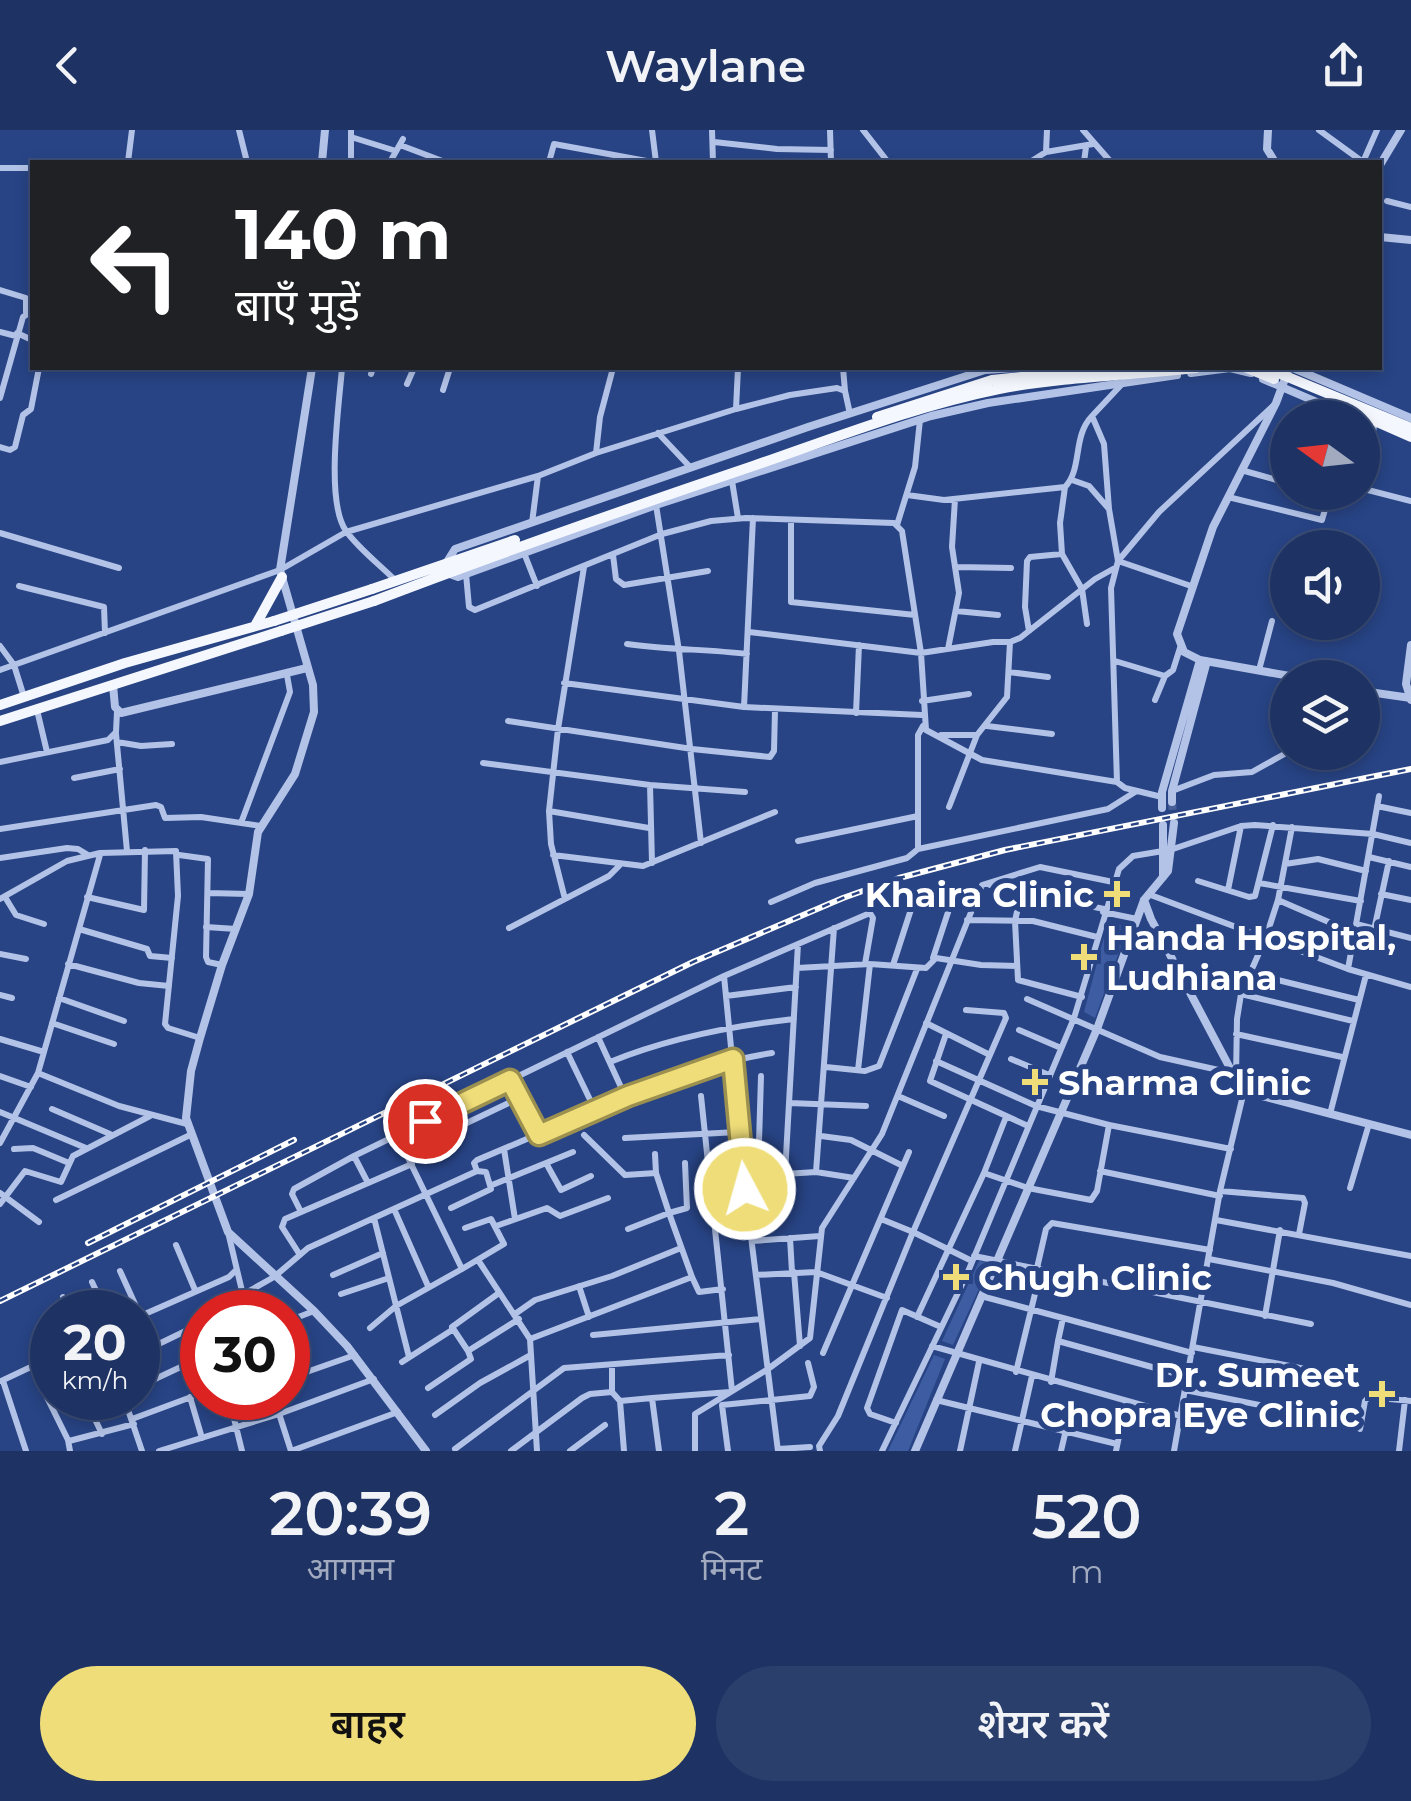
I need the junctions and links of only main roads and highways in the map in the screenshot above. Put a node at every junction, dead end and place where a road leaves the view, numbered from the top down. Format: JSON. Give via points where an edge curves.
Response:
{"nodes":[{"id":1,"x":1090,"y":370,"type":"edge"},
{"id":2,"x":1177,"y":370,"type":"edge"},
{"id":3,"x":1252,"y":370,"type":"edge"},
{"id":4,"x":1271,"y":370,"type":"edge"},
{"id":5,"x":1411,"y":428,"type":"edge"},
{"id":6,"x":1411,"y":439,"type":"edge"},
{"id":7,"x":455,"y":568,"type":"junction"},
{"id":8,"x":281,"y":574,"type":"road end"},
{"id":9,"x":373,"y":595,"type":"junction"},
{"id":10,"x":255,"y":626,"type":"junction"},
{"id":11,"x":278,"y":626,"type":"junction"},
{"id":12,"x":0,"y":705,"type":"edge"},
{"id":13,"x":0,"y":721,"type":"edge"}],
"edges":[{"from":1,"to":7,"type":"main road","via":[[957,389]]},
{"from":2,"to":7,"type":"main road","via":[[973,395]]},
{"from":3,"to":6,"type":"main road","bridge":true},
{"from":4,"to":5,"type":"main road","bridge":true},
{"from":7,"to":9,"type":"main road"},
{"from":7,"to":9,"type":"main road","via":[[396,581]]},
{"from":8,"to":10,"type":"main road"},
{"from":9,"to":11,"type":"main road","bridge":true},
{"from":10,"to":11,"type":"main road"},
{"from":10,"to":12,"type":"main road"},
{"from":11,"to":13,"type":"main road"}]}
